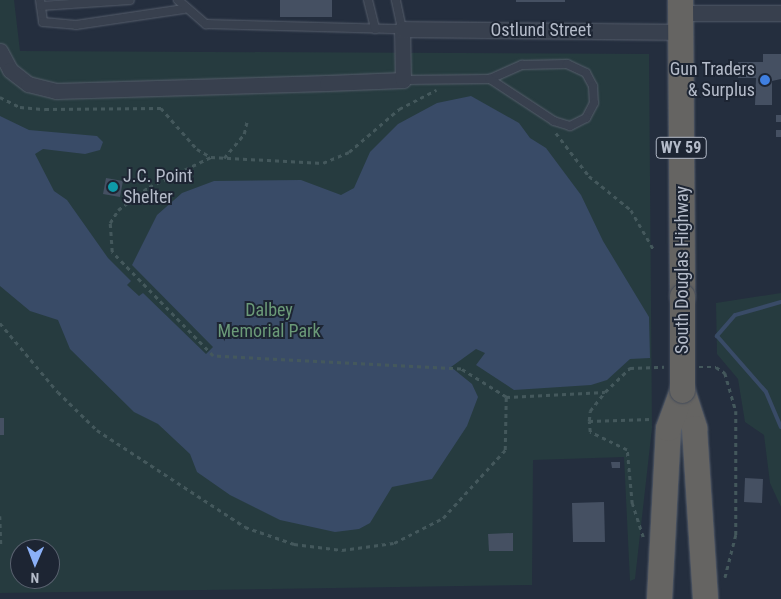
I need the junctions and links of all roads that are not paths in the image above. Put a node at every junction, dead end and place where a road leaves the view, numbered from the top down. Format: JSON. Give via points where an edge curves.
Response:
{"nodes":[{"id":1,"x":130,"y":0,"type":"edge"},
{"id":2,"x":178,"y":0,"type":"edge"},
{"id":3,"x":368,"y":0,"type":"edge"},
{"id":4,"x":396,"y":0,"type":"edge"},
{"id":5,"x":41,"y":3,"type":"edge"},
{"id":6,"x":184,"y":9,"type":"junction"},
{"id":7,"x":781,"y":13,"type":"edge"},
{"id":8,"x":680,"y":15,"type":"edge"},
{"id":9,"x":375,"y":29,"type":"junction"},
{"id":10,"x":402,"y":29,"type":"junction"},
{"id":11,"x":0,"y":51,"type":"edge"},
{"id":12,"x":490,"y":79,"type":"junction"},
{"id":13,"x":403,"y":80,"type":"junction"},
{"id":14,"x":682,"y":390,"type":"junction"},
{"id":15,"x":659,"y":599,"type":"edge"},
{"id":16,"x":705,"y":599,"type":"edge"}],
"edges":[{"from":1,"to":5,"type":"lane"},
{"from":2,"to":6,"type":"lane"},
{"from":3,"to":9,"type":"lane"},
{"from":4,"to":10,"type":"lane"},
{"from":5,"to":6,"type":"lane","via":[[43,22],[76,25]]},
{"from":6,"to":9,"type":"lane","via":[[206,24]]},
{"from":7,"to":8,"type":"street","name":"Ostlund Street"},
{"from":8,"to":10,"type":"street","name":"Ostlund Street"},
{"from":8,"to":14,"type":"highway","name":"South Douglas Highway","number":"WY 59","bridge":true},
{"from":9,"to":10,"type":"lane"},
{"from":10,"to":13,"type":"street"},
{"from":11,"to":13,"type":"street","via":[[10,70],[28,84],[56,90]]},
{"from":12,"to":12,"type":"lane","via":[[522,64],[567,64],[586,74],[593,86],[594,103],[586,118],[570,126],[554,121]]},
{"from":12,"to":13,"type":"lane"},
{"from":14,"to":15,"type":"highway","name":"South Douglas Highway","number":"WY 59","via":[[668,428]]},
{"from":14,"to":16,"type":"highway","name":"South Douglas Highway","number":"WY 59","via":[[694,428]]}]}
